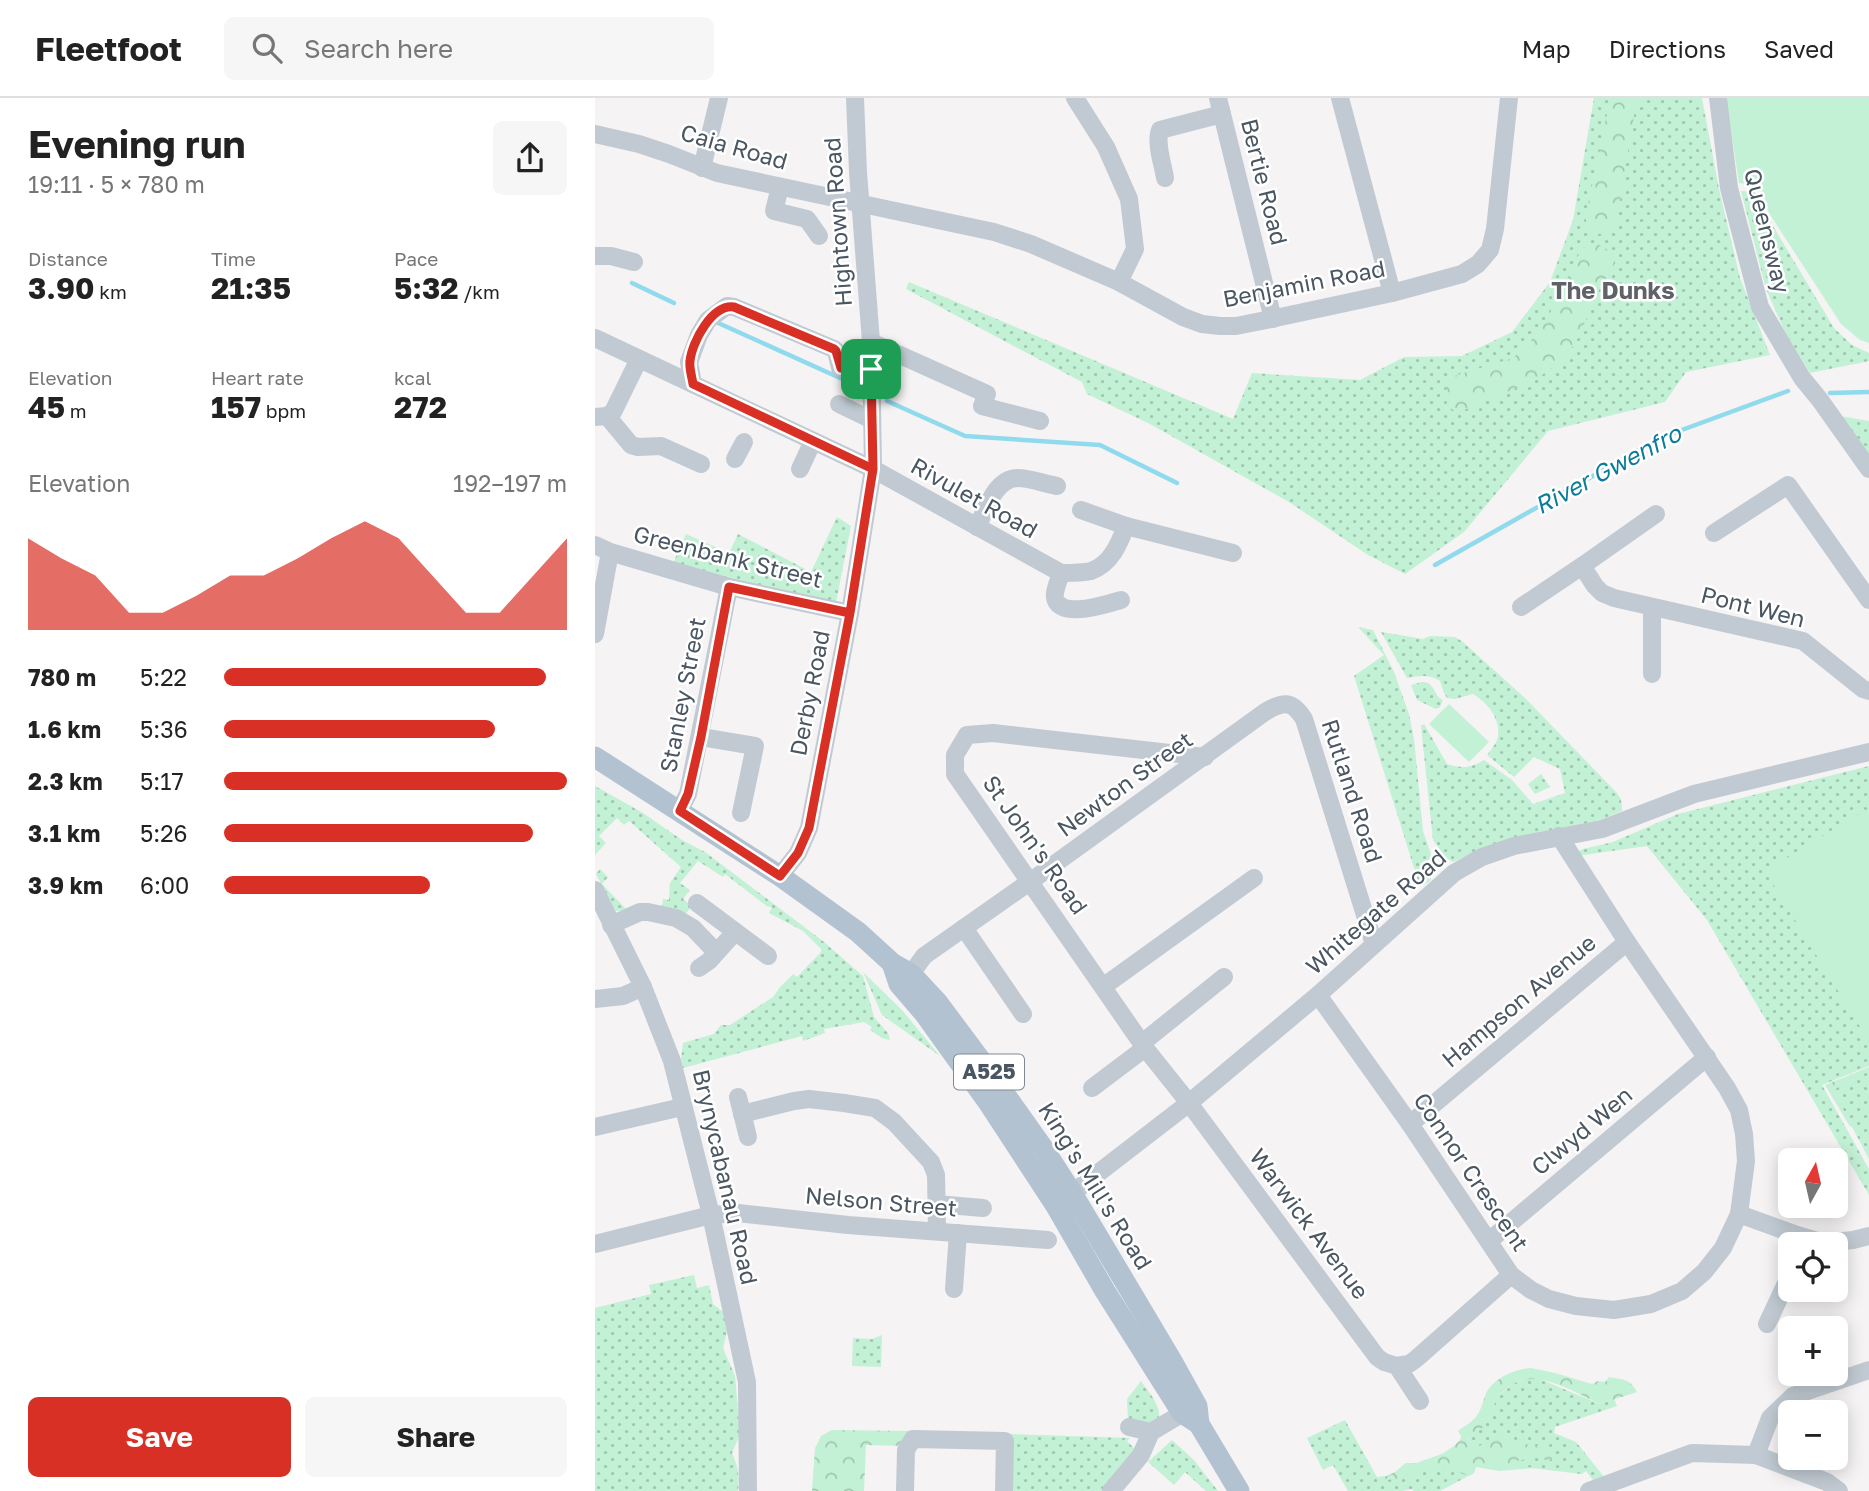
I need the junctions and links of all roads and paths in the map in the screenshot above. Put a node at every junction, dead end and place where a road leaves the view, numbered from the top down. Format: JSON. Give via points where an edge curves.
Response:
{"nodes":[{"id":1,"x":719,"y":98,"type":"edge"},
{"id":2,"x":855,"y":98,"type":"edge"},
{"id":3,"x":1075,"y":98,"type":"edge"},
{"id":4,"x":1340,"y":98,"type":"edge"},
{"id":5,"x":1509,"y":98,"type":"edge"},
{"id":6,"x":1718,"y":98,"type":"edge"},
{"id":7,"x":1220,"y":106,"type":"edge"},
{"id":8,"x":595,"y":134,"type":"edge"},
{"id":9,"x":702,"y":168,"type":"junction"},
{"id":10,"x":1165,"y":178,"type":"dead end"},
{"id":11,"x":780,"y":187,"type":"junction"},
{"id":12,"x":860,"y":205,"type":"junction"},
{"id":13,"x":819,"y":236,"type":"dead end"},
{"id":14,"x":595,"y":256,"type":"edge"},
{"id":15,"x":634,"y":262,"type":"dead end"},
{"id":16,"x":1119,"y":282,"type":"junction"},
{"id":17,"x":1392,"y":292,"type":"junction"},
{"id":18,"x":1273,"y":319,"type":"junction"},
{"id":19,"x":595,"y":338,"type":"edge"},
{"id":20,"x":871,"y":342,"type":"junction"},
{"id":21,"x":639,"y":359,"type":"junction"},
{"id":22,"x":871,"y":369,"type":"junction"},
{"id":23,"x":693,"y":384,"type":"junction"},
{"id":24,"x":839,"y":404,"type":"dead end"},
{"id":25,"x":601,"y":416,"type":"edge"},
{"id":26,"x":872,"y":420,"type":"junction"},
{"id":27,"x":1040,"y":421,"type":"dead end"},
{"id":28,"x":813,"y":441,"type":"junction"},
{"id":29,"x":744,"y":442,"type":"dead end"},
{"id":30,"x":736,"y":459,"type":"dead end"},
{"id":31,"x":701,"y":464,"type":"dead end"},
{"id":32,"x":800,"y":469,"type":"dead end"},
{"id":33,"x":873,"y":469,"type":"junction"},
{"id":34,"x":1869,"y":469,"type":"edge"},
{"id":35,"x":1057,"y":486,"type":"dead end"},
{"id":36,"x":1081,"y":510,"type":"dead end"},
{"id":37,"x":1656,"y":514,"type":"dead end"},
{"id":38,"x":1126,"y":526,"type":"junction"},
{"id":39,"x":977,"y":527,"type":"junction"},
{"id":40,"x":1714,"y":533,"type":"dead end"},
{"id":41,"x":602,"y":549,"type":"edge"},
{"id":42,"x":1233,"y":553,"type":"dead end"},
{"id":43,"x":1582,"y":566,"type":"junction"},
{"id":44,"x":1061,"y":573,"type":"junction"},
{"id":45,"x":729,"y":587,"type":"junction"},
{"id":46,"x":1121,"y":600,"type":"dead end"},
{"id":47,"x":1869,"y":600,"type":"edge"},
{"id":48,"x":1521,"y":607,"type":"dead end"},
{"id":49,"x":1652,"y":608,"type":"junction"},
{"id":50,"x":850,"y":613,"type":"junction"},
{"id":51,"x":595,"y":634,"type":"edge"},
{"id":52,"x":1652,"y":674,"type":"dead end"},
{"id":53,"x":1869,"y":691,"type":"edge"},
{"id":54,"x":1283,"y":704,"type":"joint"},
{"id":55,"x":701,"y":737,"type":"junction"},
{"id":56,"x":1869,"y":752,"type":"edge"},
{"id":57,"x":595,"y":757,"type":"edge"},
{"id":58,"x":1205,"y":757,"type":"junction"},
{"id":59,"x":680,"y":811,"type":"junction"},
{"id":60,"x":741,"y":813,"type":"dead end"},
{"id":61,"x":1559,"y":836,"type":"junction"},
{"id":62,"x":780,"y":876,"type":"junction"},
{"id":63,"x":1254,"y":878,"type":"dead end"},
{"id":64,"x":1031,"y":881,"type":"junction"},
{"id":65,"x":595,"y":890,"type":"edge"},
{"id":66,"x":697,"y":903,"type":"dead end"},
{"id":67,"x":611,"y":925,"type":"junction"},
{"id":68,"x":964,"y":928,"type":"junction"},
{"id":69,"x":735,"y":932,"type":"junction"},
{"id":70,"x":1627,"y":942,"type":"junction"},
{"id":71,"x":1374,"y":944,"type":"junction"},
{"id":72,"x":716,"y":952,"type":"junction"},
{"id":73,"x":768,"y":956,"type":"dead end"},
{"id":74,"x":699,"y":968,"type":"dead end"},
{"id":75,"x":901,"y":974,"type":"junction"},
{"id":76,"x":1224,"y":977,"type":"dead end"},
{"id":77,"x":1104,"y":986,"type":"junction"},
{"id":78,"x":642,"y":987,"type":"junction"},
{"id":79,"x":1318,"y":995,"type":"junction"},
{"id":80,"x":595,"y":999,"type":"edge"},
{"id":81,"x":1023,"y":1014,"type":"dead end"},
{"id":82,"x":1144,"y":1046,"type":"junction"},
{"id":83,"x":1707,"y":1058,"type":"junction"},
{"id":84,"x":1092,"y":1088,"type":"dead end"},
{"id":85,"x":1189,"y":1104,"type":"junction"},
{"id":86,"x":683,"y":1107,"type":"junction"},
{"id":87,"x":1410,"y":1124,"type":"junction"},
{"id":88,"x":595,"y":1128,"type":"edge"},
{"id":89,"x":748,"y":1137,"type":"dead end"},
{"id":90,"x":1064,"y":1199,"type":"junction"},
{"id":91,"x":936,"y":1204,"type":"junction"},
{"id":92,"x":983,"y":1208,"type":"dead end"},
{"id":93,"x":1739,"y":1214,"type":"junction"},
{"id":94,"x":711,"y":1215,"type":"junction"},
{"id":95,"x":937,"y":1230,"type":"junction"},
{"id":96,"x":1785,"y":1232,"type":"edge"},
{"id":97,"x":958,"y":1233,"type":"junction"},
{"id":98,"x":1869,"y":1236,"type":"edge"},
{"id":99,"x":1048,"y":1240,"type":"dead end"},
{"id":100,"x":1489,"y":1241,"type":"junction"},
{"id":101,"x":1848,"y":1241,"type":"edge"},
{"id":102,"x":595,"y":1244,"type":"edge"},
{"id":103,"x":1511,"y":1275,"type":"junction"},
{"id":104,"x":954,"y":1289,"type":"dead end"},
{"id":105,"x":1778,"y":1301,"type":"edge"},
{"id":106,"x":1767,"y":1324,"type":"dead end"},
{"id":107,"x":1397,"y":1366,"type":"junction"},
{"id":108,"x":1869,"y":1370,"type":"edge"},
{"id":109,"x":1420,"y":1401,"type":"dead end"},
{"id":110,"x":1192,"y":1414,"type":"junction"},
{"id":111,"x":1129,"y":1427,"type":"dead end"},
{"id":112,"x":1151,"y":1432,"type":"junction"},
{"id":113,"x":1756,"y":1455,"type":"junction"},
{"id":114,"x":748,"y":1491,"type":"edge"},
{"id":115,"x":905,"y":1491,"type":"edge"},
{"id":116,"x":1004,"y":1491,"type":"edge"},
{"id":117,"x":1111,"y":1491,"type":"edge"},
{"id":118,"x":1239,"y":1491,"type":"edge"},
{"id":119,"x":1589,"y":1491,"type":"edge"},
{"id":120,"x":1839,"y":1491,"type":"edge"}],
"edges":[{"from":1,"to":9,"type":"street"},
{"from":2,"to":12,"type":"street","name":"Hightown Road"},
{"from":3,"to":16,"type":"street","via":[[1106,147],[1129,199],[1135,249]]},
{"from":4,"to":17,"type":"street"},
{"from":5,"to":17,"type":"street","name":"Benjamin Road","via":[[1490,250],[1462,274]]},
{"from":6,"to":34,"type":"street","name":"Queensway","via":[[1728,188],[1760,307],[1802,378]]},
{"from":7,"to":10,"type":"street","via":[[1158,132]]},
{"from":7,"to":18,"type":"street","name":"Bertie Road"},
{"from":8,"to":9,"type":"street","name":"Caia Road","via":[[669,153]]},
{"from":9,"to":11,"type":"street","name":"Caia Road"},
{"from":11,"to":12,"type":"street","name":"Caia Road"},
{"from":11,"to":13,"type":"street","via":[[774,211],[807,219]]},
{"from":12,"to":16,"type":"street","name":"Benjamin Road","via":[[994,232]]},
{"from":12,"to":20,"type":"street","name":"Hightown Road"},
{"from":14,"to":15,"type":"street"},
{"from":16,"to":18,"type":"street","name":"Benjamin Road","via":[[1202,324],[1237,326]]},
{"from":17,"to":18,"type":"street","name":"Benjamin Road"},
{"from":19,"to":21,"type":"street","name":"Rivulet Road"},
{"from":20,"to":22,"type":"street","name":"Hightown Road"},
{"from":20,"to":27,"type":"street","via":[[987,394],[982,406]]},
{"from":21,"to":23,"type":"street","name":"Rivulet Road"},
{"from":21,"to":25,"type":"street","via":[[618,405]]},
{"from":22,"to":23,"type":"street","via":[[841,368],[834,349],[727,306],[708,320],[699,335],[689,362]]},
{"from":22,"to":26,"type":"street","name":"Hightown Road"},
{"from":23,"to":28,"type":"street","name":"Rivulet Road"},
{"from":24,"to":26,"type":"street"},
{"from":25,"to":31,"type":"street","via":[[631,445],[661,446],[676,462]]},
{"from":26,"to":33,"type":"street","name":"Hightown Road"},
{"from":28,"to":32,"type":"street"},
{"from":28,"to":33,"type":"street","name":"Rivulet Road"},
{"from":29,"to":30,"type":"street"},
{"from":33,"to":39,"type":"street","name":"Rivulet Road"},
{"from":33,"to":50,"type":"street","name":"Derby Road"},
{"from":35,"to":39,"type":"street","via":[[1008,480],[998,488]]},
{"from":36,"to":38,"type":"street"},
{"from":37,"to":43,"type":"street"},
{"from":38,"to":42,"type":"street"},
{"from":38,"to":44,"type":"street","via":[[1103,564],[1090,571]]},
{"from":39,"to":44,"type":"street","name":"Rivulet Road"},
{"from":40,"to":47,"type":"street","via":[[1788,485]]},
{"from":41,"to":45,"type":"street","name":"Greenbank Street"},
{"from":41,"to":51,"type":"street"},
{"from":43,"to":48,"type":"street"},
{"from":43,"to":49,"type":"street","name":"Pont Wen","via":[[1602,593]]},
{"from":44,"to":46,"type":"street","via":[[1055,596],[1062,606],[1088,609]]},
{"from":45,"to":50,"type":"street","name":"Greenbank Street"},
{"from":45,"to":55,"type":"street","name":"Stanley Street"},
{"from":49,"to":52,"type":"street"},
{"from":49,"to":53,"type":"street","name":"Pont Wen","via":[[1803,641]]},
{"from":50,"to":62,"type":"street","name":"Derby Road","via":[[809,828],[798,853]]},
{"from":54,"to":58,"type":"street","name":"Newton Street"},
{"from":54,"to":71,"type":"street","name":"Rutland Road","via":[[1293,706],[1304,719]]},
{"from":55,"to":59,"type":"street","name":"Stanley Street"},
{"from":55,"to":60,"type":"street","via":[[755,746]]},
{"from":56,"to":61,"type":"street","name":"Whitegate Road","via":[[1694,794],[1602,830]]},
{"from":57,"to":59,"type":"main road","name":"King's Mill's Road","number":"A525"},
{"from":58,"to":64,"type":"street","name":"Newton Street"},
{"from":58,"to":64,"type":"street","name":"St John's Road","via":[[993,733],[967,735],[955,755],[955,774]]},
{"from":59,"to":62,"type":"main road","name":"King's Mill's Road","number":"A525"},
{"from":61,"to":70,"type":"street","name":"Connor Crescent"},
{"from":61,"to":71,"type":"street","name":"Whitegate Road","via":[[1514,845],[1454,873]]},
{"from":62,"to":75,"type":"main road","name":"King's Mill's Road","number":"A525","via":[[858,932]]},
{"from":63,"to":77,"type":"street"},
{"from":64,"to":68,"type":"street","name":"Newton Street"},
{"from":64,"to":77,"type":"street","name":"St John's Road"},
{"from":65,"to":67,"type":"street","name":"Brynycabanau Road"},
{"from":66,"to":69,"type":"street"},
{"from":67,"to":72,"type":"street","via":[[640,912],[676,918]]},
{"from":67,"to":78,"type":"street","name":"Brynycabanau Road"},
{"from":68,"to":75,"type":"street","name":"Newton Street"},
{"from":68,"to":81,"type":"street"},
{"from":69,"to":72,"type":"street"},
{"from":69,"to":73,"type":"street"},
{"from":70,"to":83,"type":"street","name":"Connor Crescent"},
{"from":70,"to":87,"type":"street","name":"Hampson Avenue"},
{"from":71,"to":79,"type":"street","name":"Whitegate Road"},
{"from":72,"to":74,"type":"street"},
{"from":75,"to":90,"type":"main road","name":"King's Mill's Road","number":"A525","via":[[938,1003],[982,1062],[1043,1148]]},
{"from":76,"to":82,"type":"street"},
{"from":77,"to":82,"type":"street","name":"St John's Road"},
{"from":78,"to":80,"type":"street","via":[[623,996]]},
{"from":78,"to":86,"type":"street","name":"Brynycabanau Road","via":[[672,1061]]},
{"from":79,"to":85,"type":"street","name":"Whitegate Road"},
{"from":79,"to":87,"type":"street","name":"Connor Crescent"},
{"from":82,"to":84,"type":"street"},
{"from":82,"to":85,"type":"street","name":"St John's Road"},
{"from":83,"to":93,"type":"street","name":"Connor Crescent","via":[[1739,1110],[1744,1134],[1746,1161]]},
{"from":83,"to":100,"type":"street","name":"Clwyd Wen"},
{"from":85,"to":90,"type":"street","name":"Whitegate Road"},
{"from":85,"to":107,"type":"street","name":"Warwick Avenue","via":[[1377,1357]]},
{"from":86,"to":88,"type":"street"},
{"from":86,"to":94,"type":"street","name":"Brynycabanau Road"},
{"from":87,"to":100,"type":"street","name":"Connor Crescent"},
{"from":89,"to":91,"type":"street","via":[[740,1105],[809,1099],[875,1108],[931,1162]]},
{"from":90,"to":110,"type":"main road","name":"King's Mill's Road","number":"A525","via":[[1172,1361]]},
{"from":91,"to":92,"type":"street"},
{"from":91,"to":95,"type":"street"},
{"from":93,"to":96,"type":"street"},
{"from":93,"to":103,"type":"street","name":"Connor Crescent","via":[[1723,1248],[1704,1272],[1682,1291],[1651,1304],[1614,1310],[1576,1306],[1531,1290]]},
{"from":94,"to":95,"type":"street","name":"Nelson Street","via":[[739,1213]]},
{"from":94,"to":102,"type":"street","name":"Nelson Street"},
{"from":94,"to":114,"type":"street","name":"Brynycabanau Road","via":[[747,1382]]},
{"from":95,"to":97,"type":"street","name":"Nelson Street"},
{"from":97,"to":99,"type":"street","name":"Nelson Street"},
{"from":97,"to":104,"type":"street"},
{"from":98,"to":101,"type":"street"},
{"from":100,"to":103,"type":"street","name":"Connor Crescent"},
{"from":103,"to":107,"type":"street","via":[[1416,1359]]},
{"from":105,"to":106,"type":"street"},
{"from":107,"to":109,"type":"street","name":"Warwick Avenue"},
{"from":108,"to":113,"type":"street","via":[[1793,1396],[1770,1418]]},
{"from":110,"to":112,"type":"street"},
{"from":110,"to":118,"type":"main road","name":"King's Mill's Road","number":"A525"},
{"from":111,"to":112,"type":"street"},
{"from":112,"to":117,"type":"street","via":[[1141,1455]]},
{"from":113,"to":119,"type":"street","via":[[1692,1453]]},
{"from":113,"to":120,"type":"street"},
{"from":115,"to":116,"type":"street","via":[[906,1450],[913,1438],[1005,1441]]}]}
